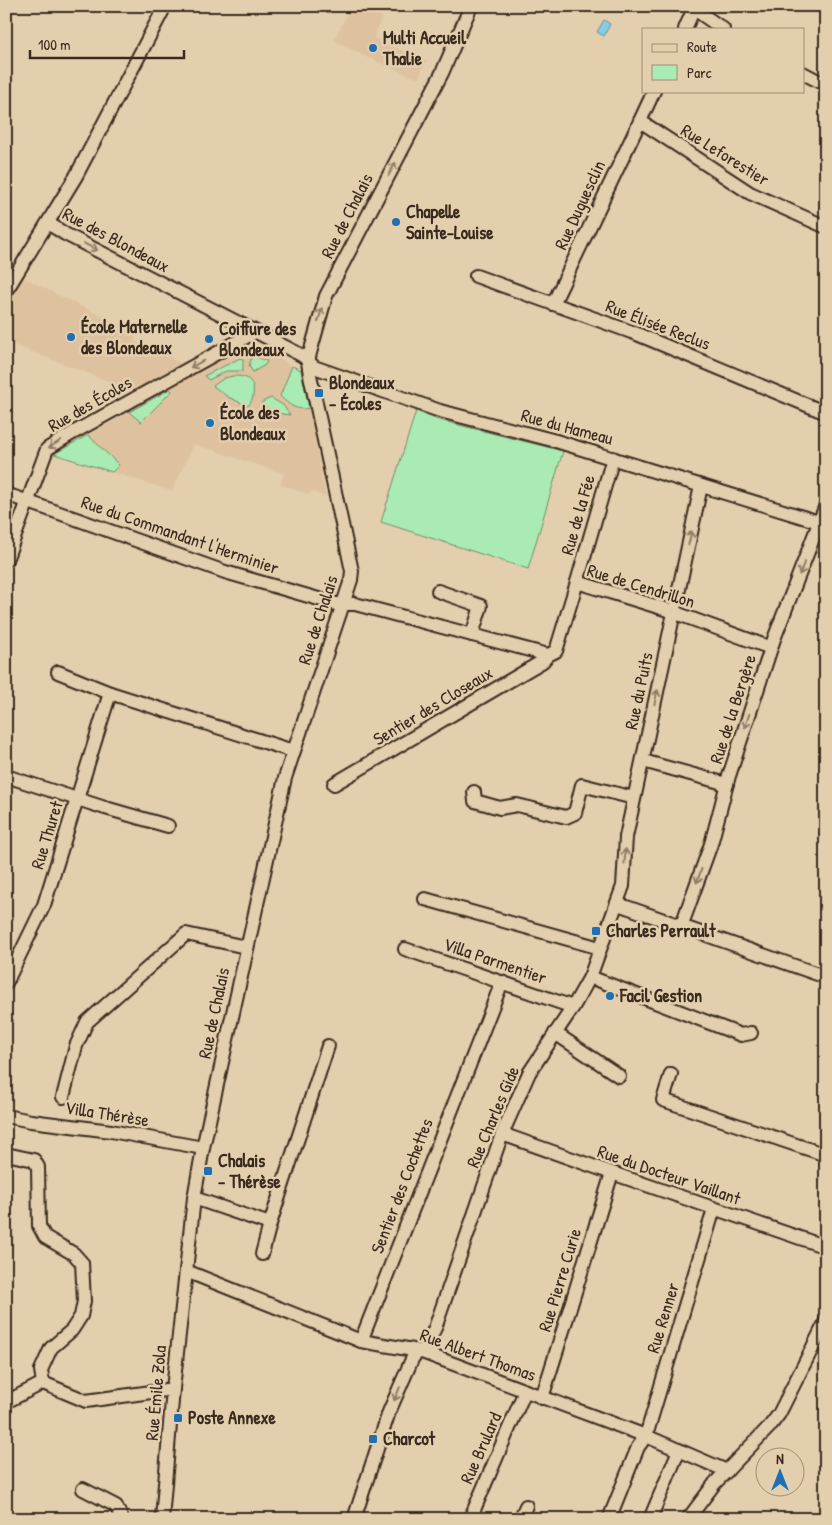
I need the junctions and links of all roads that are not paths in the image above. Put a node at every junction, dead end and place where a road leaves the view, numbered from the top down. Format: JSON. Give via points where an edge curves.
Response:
{"nodes":[{"id":1,"x":471,"y":6,"type":"edge"},
{"id":2,"x":163,"y":8,"type":"edge"},
{"id":3,"x":693,"y":8,"type":"edge"},
{"id":4,"x":685,"y":28,"type":"edge"},
{"id":5,"x":722,"y":28,"type":"edge"},
{"id":6,"x":804,"y":74,"type":"edge"},
{"id":7,"x":826,"y":85,"type":"edge"},
{"id":8,"x":654,"y":92,"type":"edge"},
{"id":9,"x":640,"y":122,"type":"junction"},
{"id":10,"x":48,"y":223,"type":"junction"},
{"id":11,"x":826,"y":227,"type":"edge"},
{"id":12,"x":476,"y":276,"type":"dead end"},
{"id":13,"x":6,"y":292,"type":"edge"},
{"id":14,"x":553,"y":304,"type":"junction"},
{"id":15,"x":255,"y":332,"type":"junction"},
{"id":16,"x":308,"y":362,"type":"junction"},
{"id":17,"x":826,"y":413,"type":"edge"},
{"id":18,"x":613,"y":458,"type":"junction"},
{"id":19,"x":701,"y":486,"type":"junction"},
{"id":20,"x":6,"y":494,"type":"edge"},
{"id":21,"x":27,"y":502,"type":"junction"},
{"id":22,"x":826,"y":505,"type":"edge"},
{"id":23,"x":819,"y":522,"type":"junction"},
{"id":24,"x":6,"y":560,"type":"edge"},
{"id":25,"x":577,"y":582,"type":"junction"},
{"id":26,"x":438,"y":591,"type":"dead end"},
{"id":27,"x":343,"y":604,"type":"junction"},
{"id":28,"x":673,"y":612,"type":"junction"},
{"id":29,"x":472,"y":635,"type":"junction"},
{"id":30,"x":771,"y":648,"type":"junction"},
{"id":31,"x":548,"y":655,"type":"junction"},
{"id":32,"x":58,"y":672,"type":"dead end"},
{"id":33,"x":110,"y":693,"type":"junction"},
{"id":34,"x":293,"y":751,"type":"junction"},
{"id":35,"x":642,"y":761,"type":"junction"},
{"id":36,"x":6,"y":776,"type":"edge"},
{"id":37,"x":334,"y":784,"type":"dead end"},
{"id":38,"x":727,"y":784,"type":"junction"},
{"id":39,"x":474,"y":792,"type":"dead end"},
{"id":40,"x":634,"y":798,"type":"junction"},
{"id":41,"x":76,"y":799,"type":"junction"},
{"id":42,"x":168,"y":826,"type":"dead end"},
{"id":43,"x":425,"y":899,"type":"dead end"},
{"id":44,"x":618,"y":904,"type":"junction"},
{"id":45,"x":681,"y":927,"type":"junction"},
{"id":46,"x":246,"y":947,"type":"junction"},
{"id":47,"x":600,"y":948,"type":"junction"},
{"id":48,"x":405,"y":949,"type":"dead end"},
{"id":49,"x":590,"y":977,"type":"junction"},
{"id":50,"x":826,"y":977,"type":"edge"},
{"id":51,"x":502,"y":982,"type":"junction"},
{"id":52,"x":6,"y":983,"type":"edge"},
{"id":53,"x":573,"y":1007,"type":"junction"},
{"id":54,"x":555,"y":1033,"type":"junction"},
{"id":55,"x":750,"y":1033,"type":"dead end"},
{"id":56,"x":328,"y":1046,"type":"dead end"},
{"id":57,"x":671,"y":1074,"type":"dead end"},
{"id":58,"x":619,"y":1076,"type":"dead end"},
{"id":59,"x":63,"y":1097,"type":"dead end"},
{"id":60,"x":6,"y":1116,"type":"edge"},
{"id":61,"x":502,"y":1134,"type":"junction"},
{"id":62,"x":203,"y":1148,"type":"junction"},
{"id":63,"x":6,"y":1154,"type":"edge"},
{"id":64,"x":826,"y":1155,"type":"edge"},
{"id":65,"x":612,"y":1173,"type":"junction"},
{"id":66,"x":194,"y":1198,"type":"junction"},
{"id":67,"x":714,"y":1209,"type":"junction"},
{"id":68,"x":270,"y":1224,"type":"junction"},
{"id":69,"x":826,"y":1247,"type":"edge"},
{"id":70,"x":262,"y":1254,"type":"dead end"},
{"id":71,"x":186,"y":1271,"type":"junction"},
{"id":72,"x":826,"y":1321,"type":"edge"},
{"id":73,"x":360,"y":1341,"type":"junction"},
{"id":74,"x":420,"y":1351,"type":"junction"},
{"id":75,"x":43,"y":1382,"type":"junction"},
{"id":76,"x":173,"y":1389,"type":"junction"},
{"id":77,"x":525,"y":1391,"type":"junction"},
{"id":78,"x":542,"y":1398,"type":"junction"},
{"id":79,"x":6,"y":1402,"type":"edge"},
{"id":80,"x":646,"y":1436,"type":"junction"},
{"id":81,"x":679,"y":1450,"type":"junction"},
{"id":82,"x":729,"y":1469,"type":"junction"},
{"id":83,"x":83,"y":1489,"type":"dead end"},
{"id":84,"x":526,"y":1506,"type":"dead end"},
{"id":85,"x":122,"y":1519,"type":"edge"},
{"id":86,"x":162,"y":1519,"type":"edge"},
{"id":87,"x":354,"y":1519,"type":"edge"},
{"id":88,"x":470,"y":1519,"type":"edge"},
{"id":89,"x":520,"y":1519,"type":"edge"},
{"id":90,"x":609,"y":1519,"type":"edge"},
{"id":91,"x":650,"y":1519,"type":"edge"},
{"id":92,"x":688,"y":1519,"type":"edge"}],
"edges":[{"from":16,"to":1,"type":"street","name":"Rue de Chalais","one_way":true,"via":[[326,296],[431,96]]},
{"from":2,"to":10,"type":"street","name":"Rue des Blondeaux","via":[[76,176]]},
{"from":3,"to":4,"type":"street"},
{"from":3,"to":5,"type":"street"},
{"from":6,"to":7,"type":"street"},
{"from":8,"to":9,"type":"street"},
{"from":9,"to":11,"type":"street","name":"Rue Leforestier","via":[[750,193]]},
{"from":9,"to":14,"type":"street","name":"Rue Duguesclin"},
{"from":10,"to":13,"type":"street"},
{"from":10,"to":15,"type":"street","name":"Rue des Blondeaux","one_way":true},
{"from":12,"to":14,"type":"street","name":"Rue Élisée Reclus"},
{"from":14,"to":17,"type":"street","name":"Rue Élisée Reclus","via":[[637,334]]},
{"from":15,"to":16,"type":"street","name":"Rue des Blondeaux","via":[[303,356]]},
{"from":15,"to":21,"type":"street","name":"Rue des Écoles","one_way":true,"via":[[47,449]]},
{"from":16,"to":18,"type":"street","name":"Rue du Hameau","via":[[314,367],[440,412]]},
{"from":16,"to":27,"type":"street","name":"Rue de Chalais","via":[[352,571]]},
{"from":18,"to":19,"type":"street","name":"Rue du Hameau"},
{"from":18,"to":25,"type":"street","name":"Rue de la Fée"},
{"from":19,"to":23,"type":"street","name":"Rue du Hameau"},
{"from":28,"to":19,"type":"street","name":"Rue du Puits","one_way":true},
{"from":20,"to":21,"type":"street","name":"Rue du Commandant l'Herminier"},
{"from":21,"to":24,"type":"street","name":"Rue des Écoles"},
{"from":21,"to":27,"type":"street","name":"Rue du Commandant l'Herminier","via":[[226,572]]},
{"from":22,"to":23,"type":"street","name":"Rue de la Bergère"},
{"from":23,"to":30,"type":"street","name":"Rue de la Bergère","one_way":true},
{"from":25,"to":28,"type":"street","name":"Rue de Cendrillon"},
{"from":25,"to":31,"type":"street","name":"Rue de Cendrillon","via":[[556,651]]},
{"from":26,"to":29,"type":"street","via":[[481,606]]},
{"from":27,"to":29,"type":"street","via":[[355,604]]},
{"from":27,"to":34,"type":"street","name":"Rue de Chalais"},
{"from":28,"to":30,"type":"street","name":"Rue de Cendrillon"},
{"from":35,"to":28,"type":"street","name":"Rue du Puits","one_way":true},
{"from":29,"to":31,"type":"street"},
{"from":30,"to":38,"type":"street","name":"Rue de la Bergère","one_way":true},
{"from":31,"to":37,"type":"street","name":"Sentier des Closeaux"},
{"from":32,"to":33,"type":"street"},
{"from":33,"to":34,"type":"street"},
{"from":33,"to":41,"type":"street","name":"Rue Thuret"},
{"from":34,"to":46,"type":"street","name":"Rue de Chalais"},
{"from":35,"to":38,"type":"street"},
{"from":35,"to":40,"type":"street","name":"Rue du Puits"},
{"from":36,"to":41,"type":"street"},
{"from":38,"to":45,"type":"street","name":"Rue de la Bergère","one_way":true,"via":[[711,844]]},
{"from":39,"to":40,"type":"street","via":[[475,801],[500,808],[517,804],[566,817],[575,813],[582,785]]},
{"from":44,"to":40,"type":"street","name":"Rue du Puits","one_way":true},
{"from":41,"to":42,"type":"street"},
{"from":41,"to":52,"type":"street","name":"Rue Thuret","via":[[44,905]]},
{"from":43,"to":47,"type":"street"},
{"from":44,"to":45,"type":"street"},
{"from":44,"to":47,"type":"street","name":"Rue Charles Gide"},
{"from":45,"to":50,"type":"street"},
{"from":46,"to":59,"type":"street","via":[[186,934],[87,1022],[76,1046]]},
{"from":46,"to":62,"type":"street","name":"Rue de Chalais"},
{"from":47,"to":49,"type":"street","name":"Rue Charles Gide"},
{"from":48,"to":51,"type":"street","name":"Villa Parmentier"},
{"from":49,"to":53,"type":"street","name":"Rue Charles Gide"},
{"from":49,"to":55,"type":"street","via":[[741,1035]]},
{"from":51,"to":53,"type":"street","name":"Villa Parmentier"},
{"from":51,"to":73,"type":"street","name":"Sentier des Cochettes"},
{"from":53,"to":54,"type":"street","name":"Rue Charles Gide"},
{"from":54,"to":58,"type":"street"},
{"from":54,"to":61,"type":"street","name":"Rue Charles Gide","via":[[529,1073]]},
{"from":56,"to":68,"type":"street"},
{"from":57,"to":64,"type":"street","via":[[663,1100]]},
{"from":60,"to":62,"type":"street","name":"Villa Thérèse","via":[[111,1130]]},
{"from":61,"to":65,"type":"street","name":"Rue du Docteur Vaillant"},
{"from":61,"to":74,"type":"street","name":"Rue Charles Gide","via":[[434,1328],[426,1346]]},
{"from":62,"to":66,"type":"street","name":"Rue de Chalais"},
{"from":63,"to":75,"type":"street","via":[[34,1160],[38,1166],[39,1226],[45,1237],[74,1254],[82,1263],[84,1301],[81,1316],[72,1330],[50,1348],[41,1370]]},
{"from":65,"to":67,"type":"street","name":"Rue du Docteur Vaillant"},
{"from":65,"to":78,"type":"street","name":"Rue Pierre Curie"},
{"from":66,"to":68,"type":"street"},
{"from":66,"to":71,"type":"street","name":"Rue de Chalais"},
{"from":67,"to":69,"type":"street","name":"Rue du Docteur Vaillant"},
{"from":67,"to":80,"type":"street","name":"Rue Renner"},
{"from":68,"to":70,"type":"street"},
{"from":71,"to":73,"type":"street","name":"Rue Albert Thomas"},
{"from":71,"to":76,"type":"street","name":"Rue Émile Zola"},
{"from":72,"to":82,"type":"street","via":[[779,1414]]},
{"from":73,"to":74,"type":"street","name":"Rue Albert Thomas"},
{"from":74,"to":77,"type":"street","name":"Rue Albert Thomas"},
{"from":74,"to":87,"type":"street","name":"Rue Charles Gide","one_way":true,"via":[[413,1357],[389,1412]]},
{"from":75,"to":76,"type":"street","via":[[86,1401]]},
{"from":75,"to":79,"type":"street"},
{"from":76,"to":86,"type":"street","name":"Rue Émile Zola"},
{"from":77,"to":78,"type":"street","name":"Rue Albert Thomas"},
{"from":77,"to":88,"type":"street","name":"Rue Brulard"},
{"from":78,"to":80,"type":"street","name":"Rue Albert Thomas"},
{"from":80,"to":81,"type":"street","name":"Rue Albert Thomas"},
{"from":80,"to":90,"type":"street","name":"Rue Renner"},
{"from":81,"to":82,"type":"street","name":"Rue Albert Thomas"},
{"from":81,"to":91,"type":"street"},
{"from":82,"to":92,"type":"street"},
{"from":83,"to":85,"type":"street","via":[[116,1506]]},
{"from":84,"to":89,"type":"street"}]}
